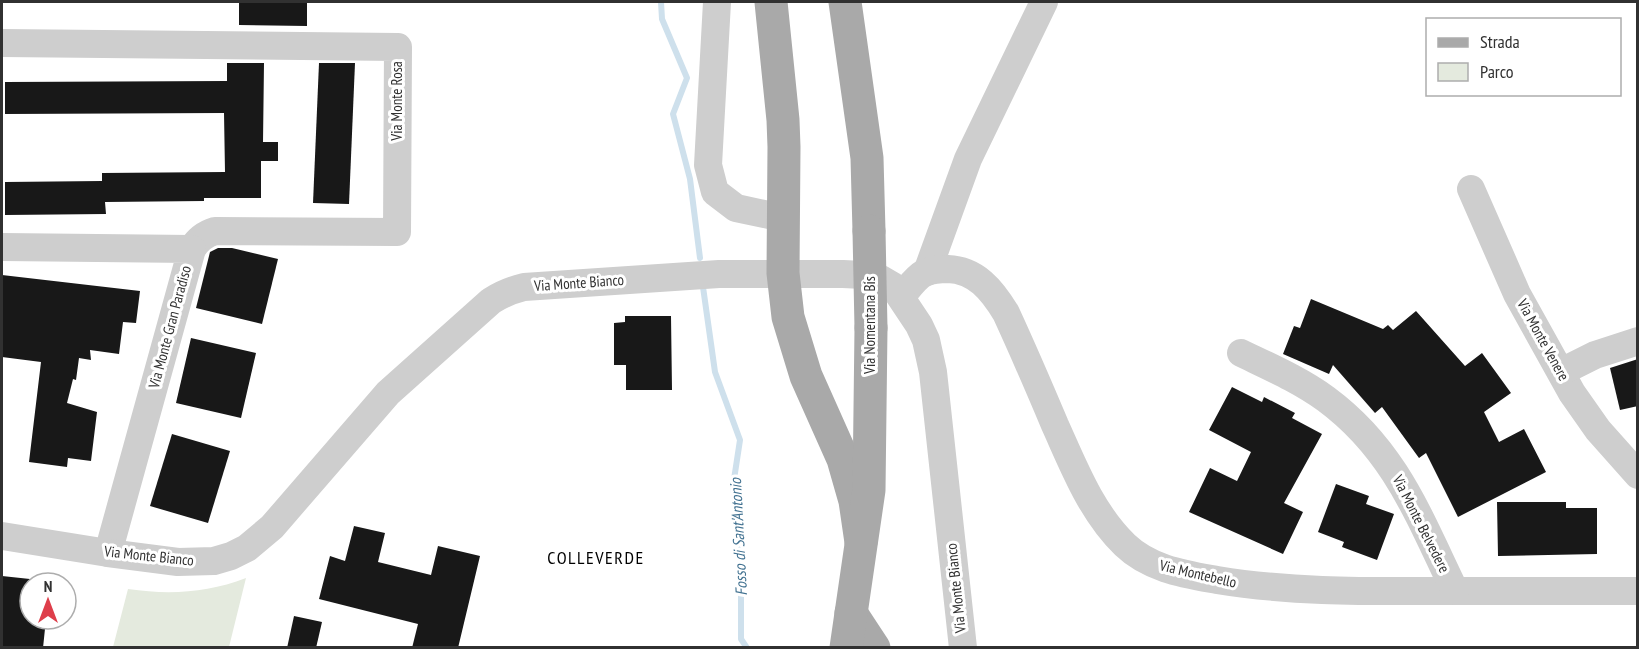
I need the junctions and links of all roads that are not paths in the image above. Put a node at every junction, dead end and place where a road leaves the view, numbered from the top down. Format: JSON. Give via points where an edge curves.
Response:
{"nodes":[{"id":1,"x":717,"y":2,"type":"edge"},
{"id":2,"x":771,"y":2,"type":"edge"},
{"id":3,"x":845,"y":2,"type":"edge"},
{"id":4,"x":1044,"y":2,"type":"edge"},
{"id":5,"x":2,"y":43,"type":"edge"},
{"id":6,"x":1471,"y":189,"type":"dead end"},
{"id":7,"x":783,"y":218,"type":"junction"},
{"id":8,"x":2,"y":247,"type":"edge"},
{"id":9,"x":192,"y":249,"type":"junction"},
{"id":10,"x":927,"y":272,"type":"junction"},
{"id":11,"x":783,"y":273,"type":"junction"},
{"id":12,"x":901,"y":297,"type":"junction"},
{"id":13,"x":1638,"y":341,"type":"edge"},
{"id":14,"x":1241,"y":353,"type":"dead end"},
{"id":15,"x":1561,"y":372,"type":"junction"},
{"id":16,"x":1638,"y":476,"type":"edge"},
{"id":17,"x":2,"y":536,"type":"edge"},
{"id":18,"x":861,"y":542,"type":"junction"},
{"id":19,"x":108,"y":553,"type":"junction"},
{"id":20,"x":1455,"y":591,"type":"junction"},
{"id":21,"x":1638,"y":591,"type":"edge"},
{"id":22,"x":851,"y":613,"type":"junction"},
{"id":23,"x":846,"y":648,"type":"edge"},
{"id":24,"x":874,"y":648,"type":"edge"},
{"id":25,"x":963,"y":648,"type":"edge"}],
"edges":[{"from":1,"to":7,"type":"street","via":[[708,165],[715,192],[735,208]]},
{"from":2,"to":7,"type":"main road","via":[[783,120]]},
{"from":3,"to":18,"type":"main road","name":"Via Nomentana Bis","bridge":true,"via":[[867,158],[869,490]]},
{"from":4,"to":10,"type":"street","via":[[968,159]]},
{"from":5,"to":9,"type":"street","name":"Via Monte Rosa","via":[[398,46],[397,232],[215,231],[201,237]]},
{"from":6,"to":15,"type":"street","name":"Via Monte Venere","via":[[1517,294]]},
{"from":7,"to":11,"type":"main road"},
{"from":8,"to":9,"type":"street","name":"Via Monte Gran Paradiso"},
{"from":9,"to":19,"type":"street","name":"Via Monte Gran Paradiso"},
{"from":10,"to":12,"type":"street"},
{"from":10,"to":20,"type":"street","name":"Via Montebello","via":[[952,269],[969,274],[997,298],[1085,491],[1113,532],[1142,558],[1179,573],[1239,584],[1350,591]]},
{"from":11,"to":12,"type":"street","name":"Via Monte Bianco","via":[[863,275],[881,279]]},
{"from":11,"to":18,"type":"main road","via":[[788,317],[806,376],[843,459]]},
{"from":11,"to":19,"type":"street","name":"Via Monte Bianco","via":[[589,282],[506,292],[388,393],[272,527],[247,548],[214,561],[195,562]]},
{"from":12,"to":25,"type":"street","name":"Via Monte Bianco","via":[[926,340],[933,372]]},
{"from":13,"to":15,"type":"street","via":[[1595,355]]},
{"from":14,"to":20,"type":"street","name":"Via Monte Belvedere","via":[[1325,399],[1377,448],[1406,490]]},
{"from":15,"to":16,"type":"street","name":"Via Monte Venere","via":[[1591,422]]},
{"from":17,"to":19,"type":"street","name":"Via Monte Bianco"},
{"from":18,"to":22,"type":"main road","name":"Via Nomentana Bis"},
{"from":20,"to":21,"type":"street","name":"Via Montebello"},
{"from":22,"to":23,"type":"main road","name":"Via Nomentana Bis"},
{"from":22,"to":24,"type":"main road"}]}
